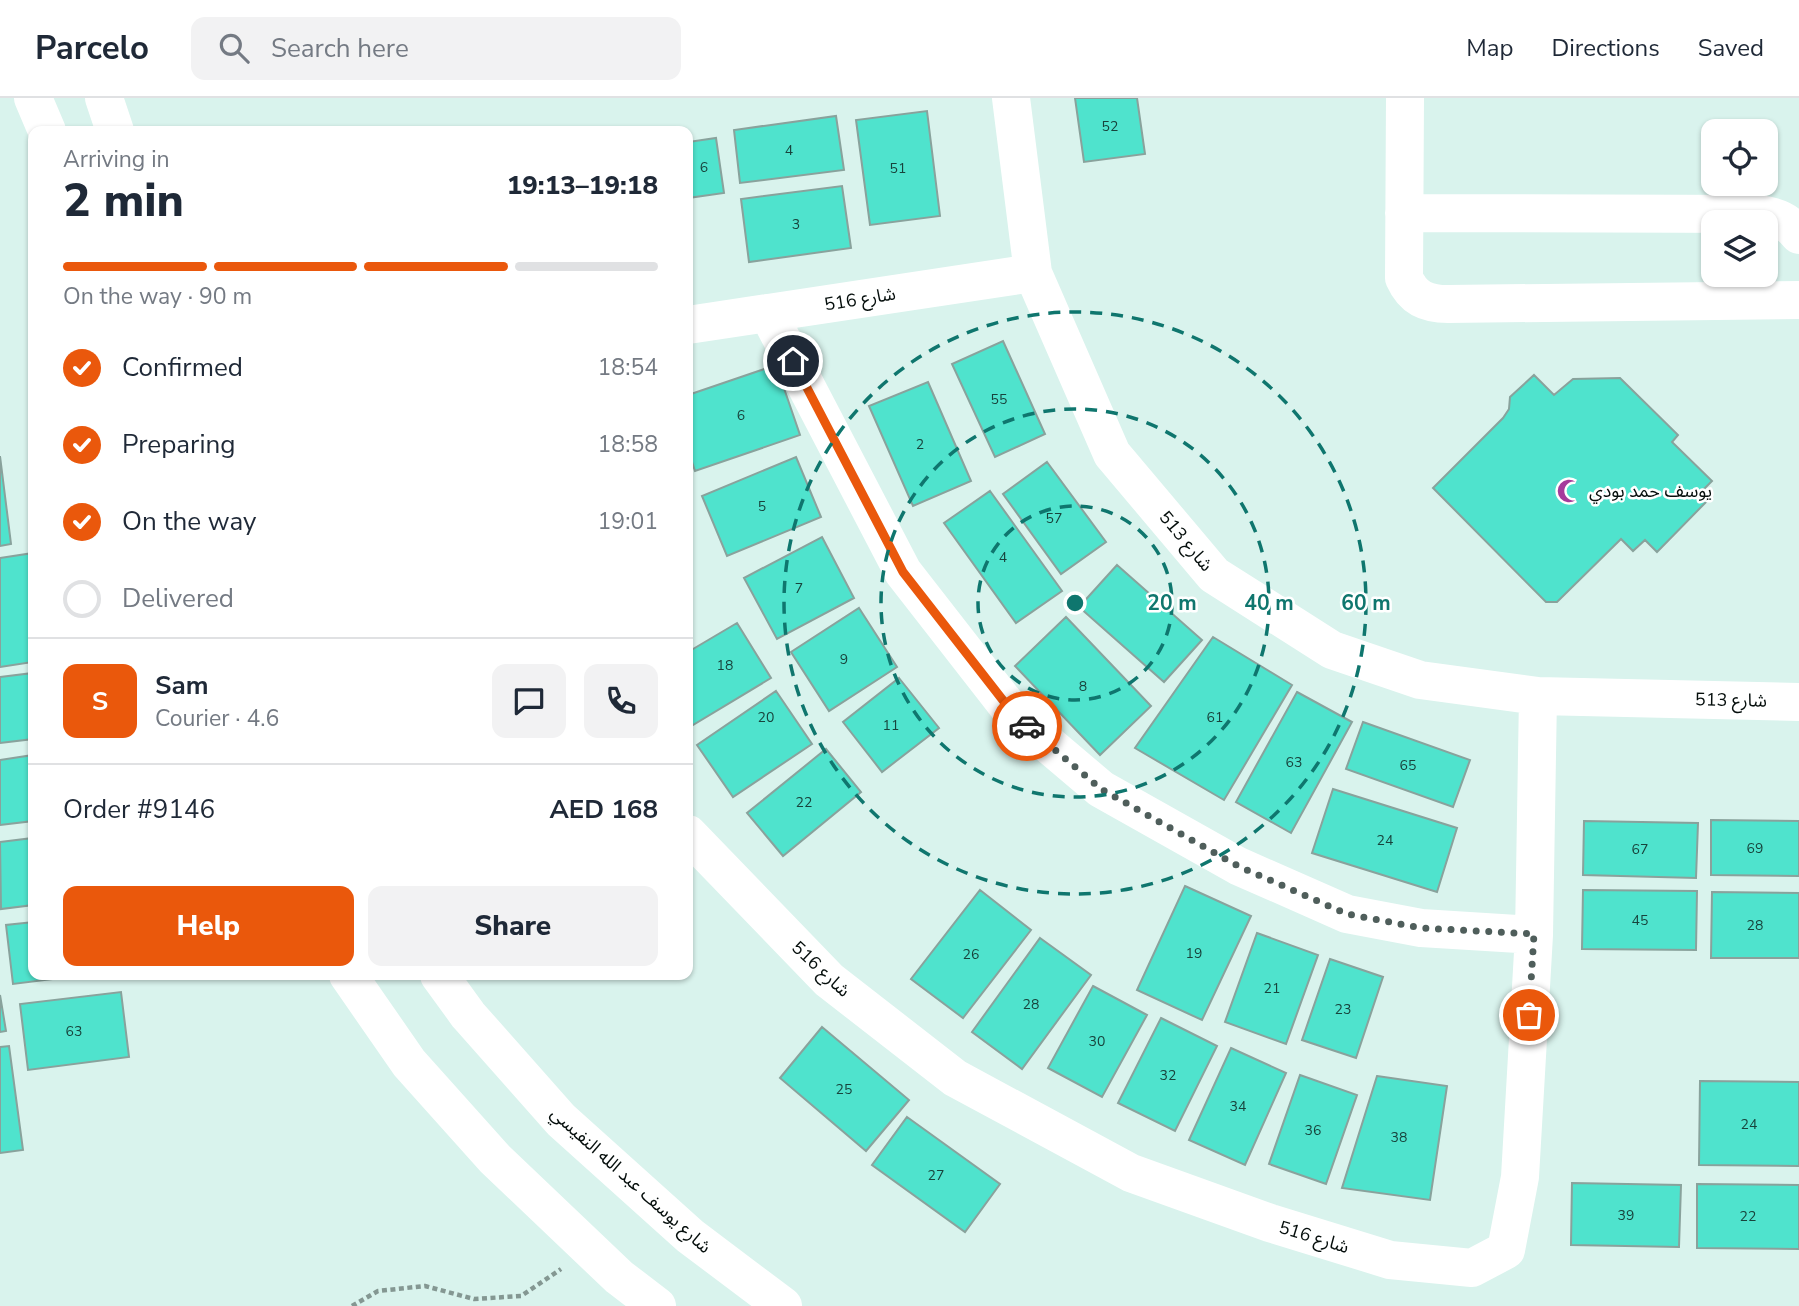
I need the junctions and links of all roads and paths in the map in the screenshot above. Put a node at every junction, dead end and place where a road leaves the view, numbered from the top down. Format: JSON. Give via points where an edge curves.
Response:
{"nodes":[{"id":1,"x":33,"y":98,"type":"edge"},
{"id":2,"x":104,"y":98,"type":"edge"},
{"id":3,"x":1011,"y":98,"type":"edge"},
{"id":4,"x":1405,"y":98,"type":"edge"},
{"id":5,"x":45,"y":126,"type":"edge"},
{"id":6,"x":113,"y":126,"type":"edge"},
{"id":7,"x":1404,"y":213,"type":"junction"},
{"id":8,"x":1799,"y":235,"type":"edge"},
{"id":9,"x":1033,"y":273,"type":"junction"},
{"id":10,"x":1796,"y":296,"type":"edge"},
{"id":11,"x":768,"y":313,"type":"junction"},
{"id":12,"x":693,"y":324,"type":"edge"},
{"id":13,"x":1538,"y":696,"type":"junction"},
{"id":14,"x":1799,"y":702,"type":"edge"},
{"id":15,"x":693,"y":839,"type":"edge"},
{"id":16,"x":1534,"y":934,"type":"junction"},
{"id":17,"x":351,"y":980,"type":"edge"},
{"id":18,"x":443,"y":980,"type":"edge"},
{"id":19,"x":585,"y":1244,"type":"junction"},
{"id":20,"x":352,"y":1306,"type":"edge"},
{"id":21,"x":657,"y":1306,"type":"edge"},
{"id":22,"x":783,"y":1306,"type":"edge"}],
"edges":[{"from":1,"to":5,"type":"street"},
{"from":2,"to":6,"type":"street"},
{"from":3,"to":9,"type":"street","name":"شارع 513"},
{"from":4,"to":7,"type":"street"},
{"from":7,"to":8,"type":"street","via":[[1759,214],[1774,216]]},
{"from":7,"to":10,"type":"street","via":[[1404,278],[1416,297],[1426,302]]},
{"from":9,"to":11,"type":"street","name":"شارع 516"},
{"from":9,"to":13,"type":"street","name":"شارع 513","via":[[1112,454],[1214,575],[1332,650],[1420,680]]},
{"from":11,"to":12,"type":"street","name":"شارع 516"},
{"from":11,"to":16,"type":"street","via":[[903,572],[1016,717],[1101,789],[1238,866],[1347,914],[1421,928]]},
{"from":13,"to":14,"type":"street","name":"شارع 513"},
{"from":13,"to":16,"type":"street","name":"شارع 516"},
{"from":15,"to":16,"type":"street","name":"شارع 516","via":[[829,980],[955,1078],[1131,1173],[1390,1260],[1472,1268],[1506,1250],[1520,1177]]},
{"from":17,"to":19,"type":"street","via":[[409,1063],[495,1159]]},
{"from":18,"to":22,"type":"street","name":"شارع يوسف عبد الله النفيسي","via":[[561,1120],[690,1236]]},
{"from":19,"to":20,"type":"path","via":[[558,1273],[521,1296],[474,1299],[425,1286],[378,1291]]},
{"from":19,"to":21,"type":"street"}]}
